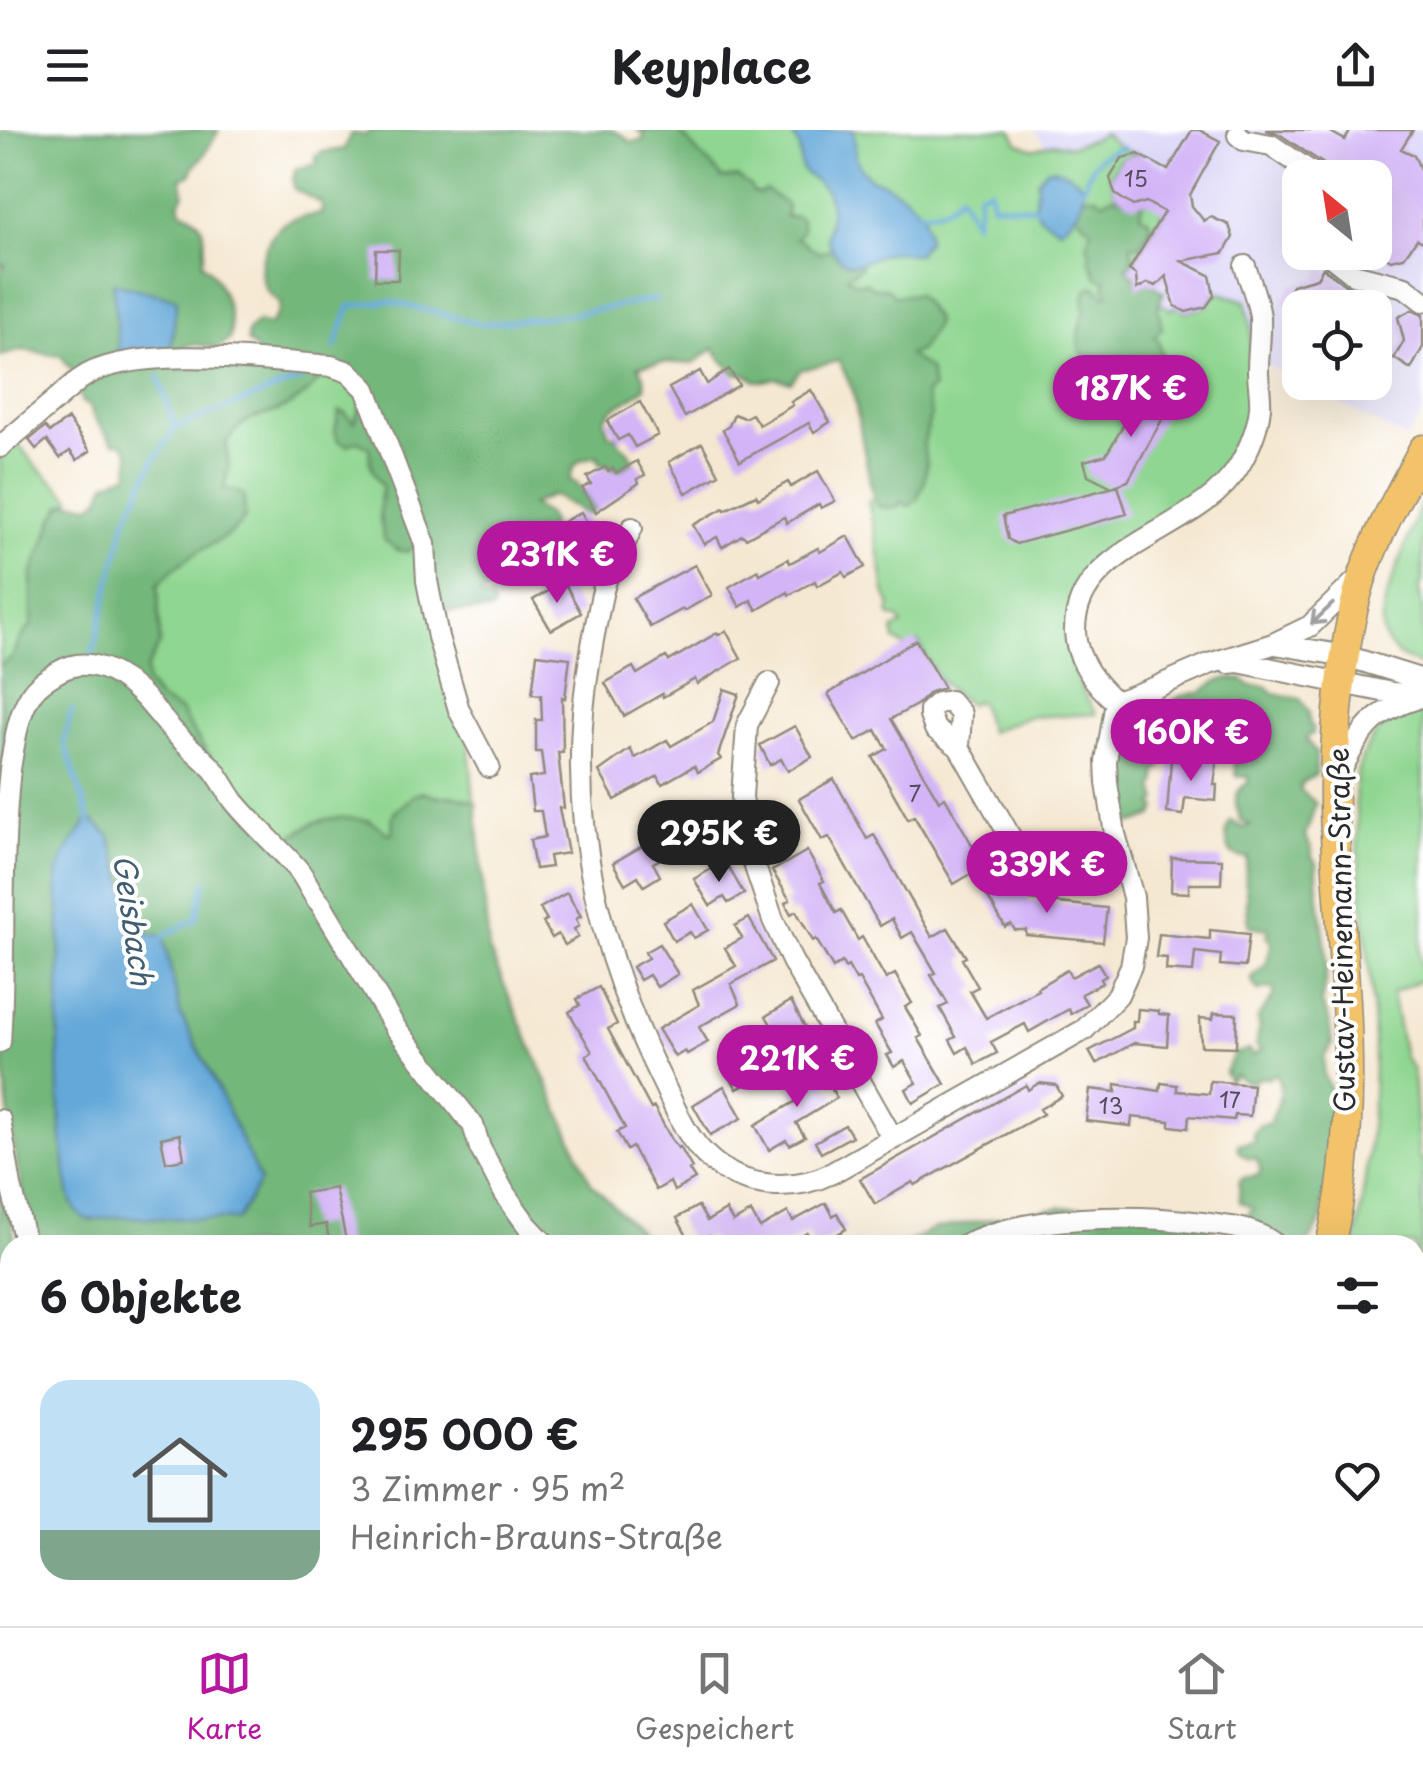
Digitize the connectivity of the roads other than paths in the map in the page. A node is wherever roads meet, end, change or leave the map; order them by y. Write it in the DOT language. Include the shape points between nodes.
graph roads {
  1 [pos="1238,135"];
  2 [pos="1294,160"];
  3 [pos="1245,266"];
  4 [pos="1349,270"];
  5 [pos="1423,300"];
  6 [pos="0,447"];
  7 [pos="1423,449"];
  8 [pos="632,528"];
  9 [pos="1364,573"];
  10 [pos="1273,644"];
  11 [pos="1209,664"];
  12 [pos="1344,669"];
  13 [pos="1423,680"];
  14 [pos="769,683"];
  15 [pos="1423,696"];
  16 [pos="1116,702"];
  17 [pos="958,748"];
  18 [pos="489,767"];
  19 [pos="1334,784"];
  20 [pos="1123,861"];
  21 [pos="0,1042"];
  22 [pos="0,1120"];
  23 [pos="893,1140"];
  24 [pos="23,1235"];
  25 [pos="537,1235"];
  26 [pos="992,1235"];
  27 [pos="1261,1235"];
  28 [pos="1332,1235"];
  1 -- 2 [label="street"];
  3 -- 16 [label="street" via="1260,314 1260,409 1247,451 1208,502 1100,570 1076,615 1076,646 1101,690"];
  4 -- 5 [label="street" via="1406,287"];
  6 -- 18 [label="street" via="103,367 212,358 348,372 366,389 425,544 444,662 459,710"];
  7 -- 9 [label="main road, Gustav-Heinemann-Straße"];
  8 -- 23 [label="street" via="608,573 594,636 581,771 597,908 638,1030 690,1135 714,1163 736,1175 795,1185"];
  9 -- 10 [label="street, one-way" via="1310,626"];
  9 -- 12 [label="main road, Gustav-Heinemann-Straße"];
  10 -- 11 [label="street"];
  10 -- 12 [label="street"];
  11 -- 12 [label="street"];
  11 -- 16 [label="street"];
  12 -- 13 [label="street"];
  12 -- 15 [label="street" via="1392,693"];
  12 -- 19 [label="main road, Gustav-Heinemann-Straße"];
  14 -- 23 [label="street" via="747,725 742,796 751,855 792,961"];
  15 -- 19 [label="street" via="1379,714"];
  16 -- 20 [label="street" via="1106,782"];
  17 -- 20 [label="street" via="1030,860 1068,872"];
  19 -- 28 [label="main road, Gustav-Heinemann-Straße" via="1348,1083"];
  20 -- 23 [label="street" via="1136,938 1118,995 1084,1030"];
  21 -- 25 [label="street" via="2,824 12,752 40,684 72,665 96,666 137,690 304,877 395,1028 473,1124 504,1194"];
  22 -- 24 [label="street"];
  26 -- 27 [label="street" via="1116,1218 1186,1221"];
}
